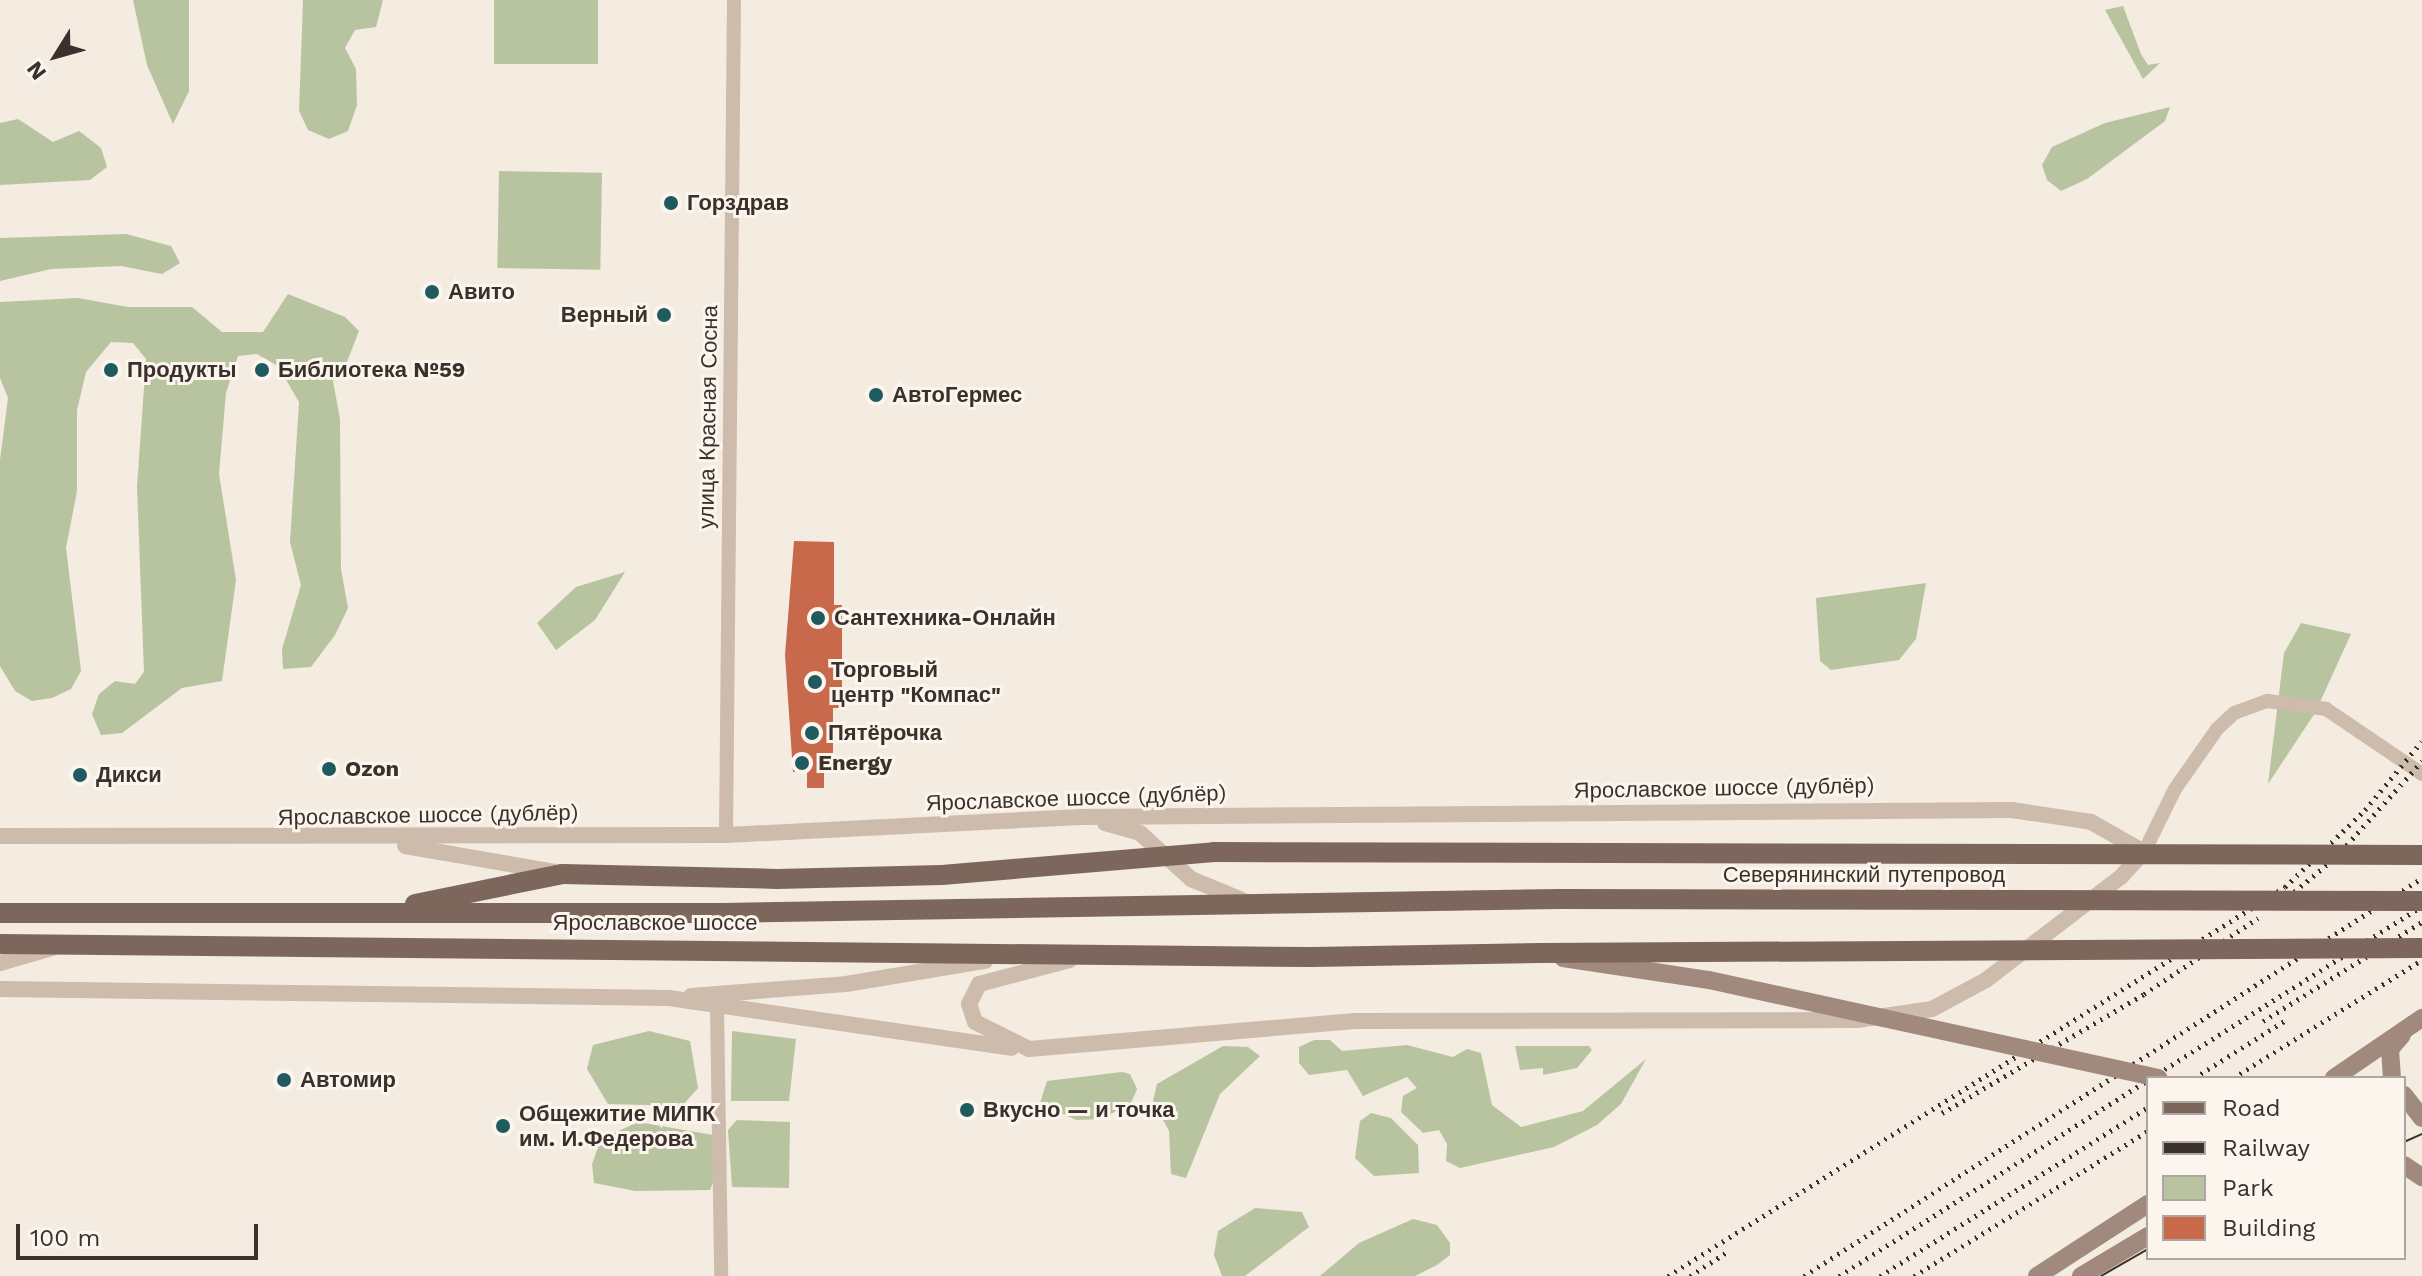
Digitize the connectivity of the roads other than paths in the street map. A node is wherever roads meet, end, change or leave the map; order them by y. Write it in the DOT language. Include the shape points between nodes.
graph roads {
  1 [pos="734,0"];
  2 [pos="2422,774"];
  3 [pos="1082,817"];
  4 [pos="726,835"];
  5 [pos="0,836"];
  6 [pos="368,839"];
  7 [pos="2144,852"];
  8 [pos="2422,855"];
  9 [pos="562,874"];
  10 [pos="2422,901"];
  11 [pos="1255,904"];
  12 [pos="1305,904"];
  13 [pos="0,913"];
  14 [pos="372,913"];
  15 [pos="0,944"];
  16 [pos="67,944"];
  17 [pos="2422,948"];
  18 [pos="1041,951"];
  19 [pos="1541,953"];
  20 [pos="1095,954"];
  21 [pos="0,963"];
  22 [pos="0,989"];
  23 [pos="669,998"];
  24 [pos="717,1007"];
  25 [pos="2417,1021"];
  26 [pos="1029,1049"];
  27 [pos="2149,1076"];
  28 [pos="2337,1076"];
  29 [pos="2392,1076"];
  30 [pos="2146,1205"];
  31 [pos="2146,1237"];
  32 [pos="721,1276"];
  33 [pos="2037,1276"];
  34 [pos="2081,1276"];
  1 -- 4 [label="street, улица Красная Сосна"];
  2 -- 7 [label="street" via="2326,709 2267,701 2234,713 2217,729"];
  3 -- 4 [label="street, Ярославское шоссе (дублёр)"];
  3 -- 7 [label="street, Ярославское шоссе (дублёр)" via="2012,810 2091,822"];
  3 -- 11 [label="street" via="1140,833 1191,879"];
  4 -- 6 [label="street, Ярославское шоссе (дублёр)"];
  5 -- 6 [label="street, Ярославское шоссе (дублёр)"];
  6 -- 9 [label="street"];
  7 -- 26 [label="street" via="2122,876 1986,980 1932,1009 1893,1017 1355,1021"];
  8 -- 9 [label="main road, bridge" via="1214,852 942,875 777,879"];
  9 -- 14 [label="main road"];
  10 -- 12 [label="main road, Северянинский путепровод, bridge"];
  11 -- 12 [label="main road, Ярославское шоссе"];
  11 -- 14 [label="main road, Ярославское шоссе"];
  13 -- 14 [label="main road, Ярославское шоссе"];
  15 -- 16 [label="main road, Ярославское шоссе"];
  16 -- 18 [label="main road, Ярославское шоссе"];
  16 -- 21 [label="street"];
  17 -- 19 [label="main road, bridge"];
  18 -- 20 [label="main road, Ярославское шоссе"];
  18 -- 23 [label="street" via="846,984"];
  19 -- 20 [label="main road, Ярославское шоссе"];
  19 -- 27 [label="main road, bridge" via="1609,968 1709,980"];
  20 -- 26 [label="street" via="979,984 969,1004 975,1022"];
  22 -- 23 [label="street"];
  23 -- 24 [label="street"];
  24 -- 26 [label="street"];
  24 -- 32 [label="street"];
  25 -- 28 [label="main road"];
  25 -- 29 [label="main road" via="2390,1049"];
  30 -- 33 [label="main road"];
  31 -- 34 [label="main road"];
}
